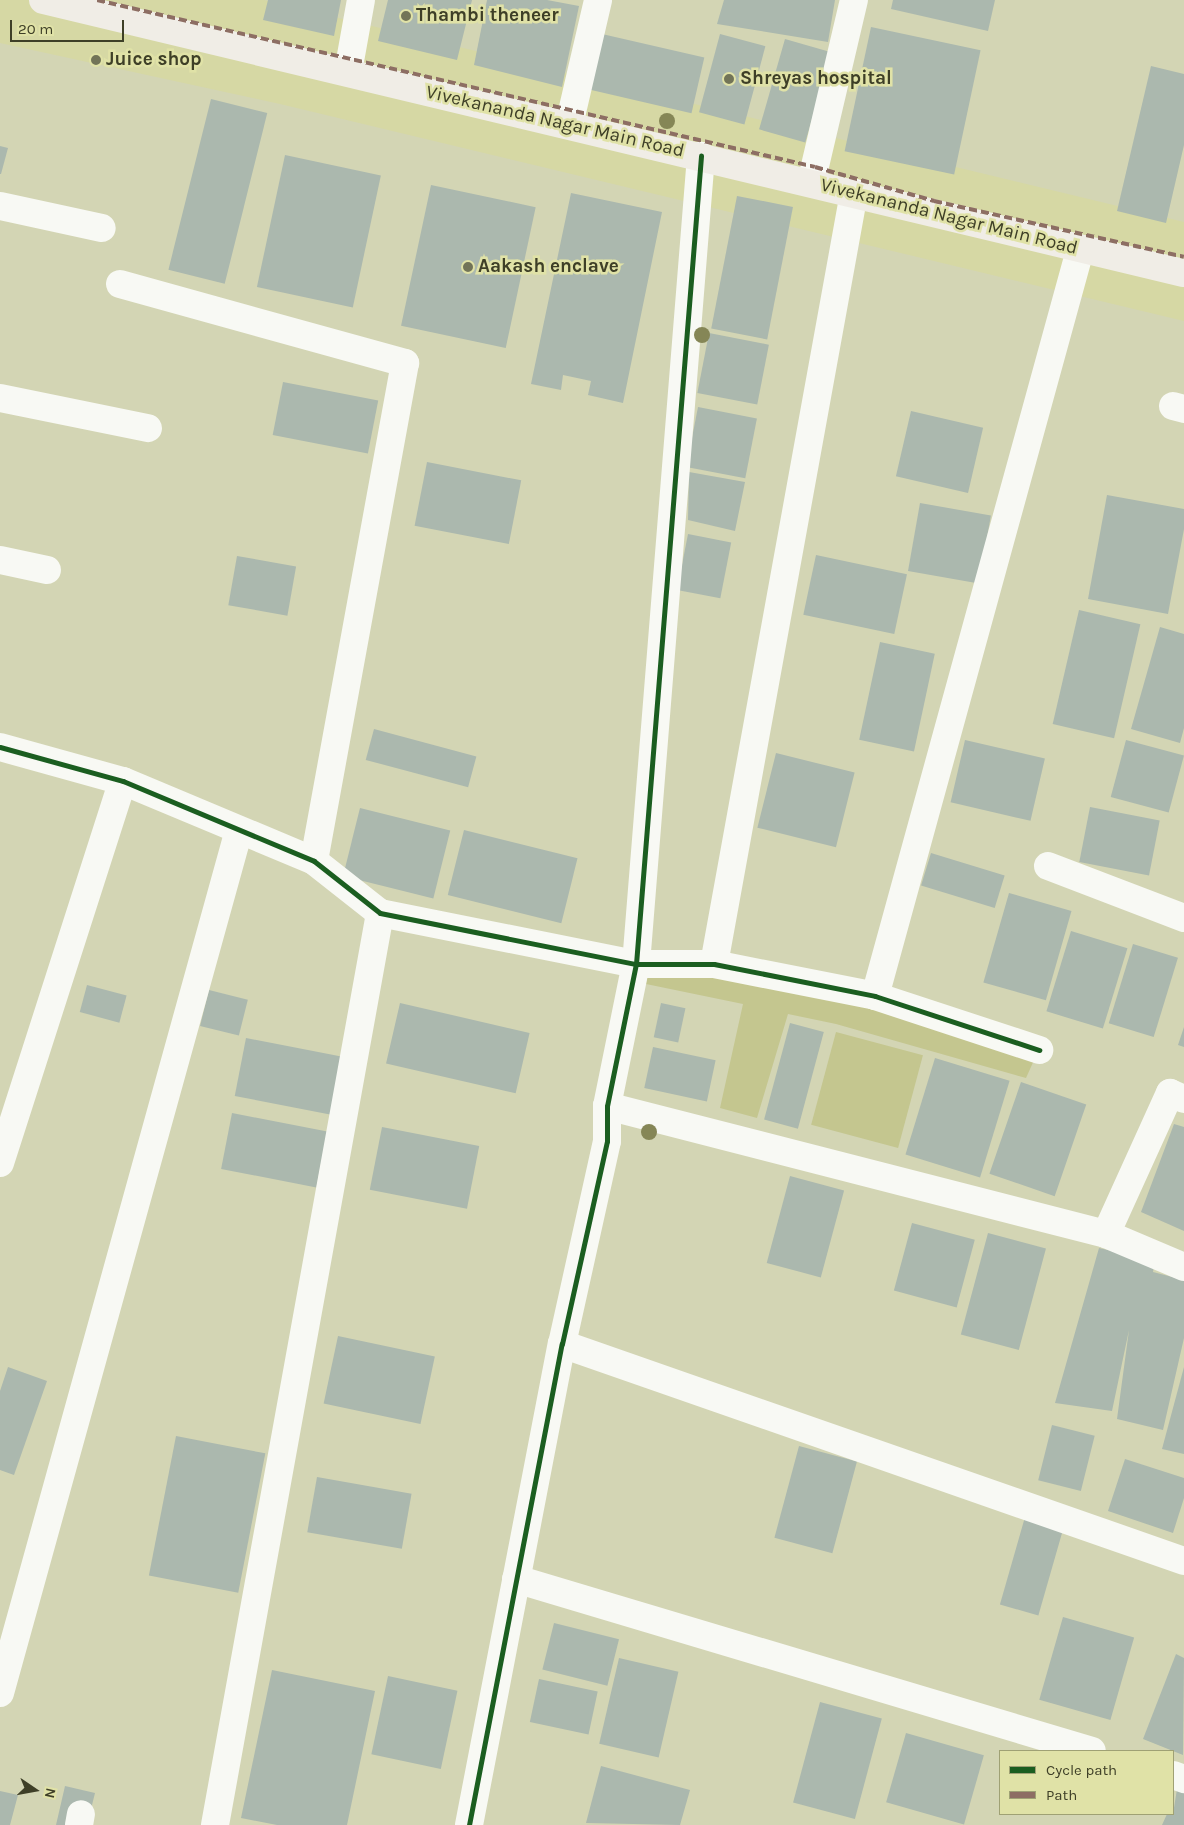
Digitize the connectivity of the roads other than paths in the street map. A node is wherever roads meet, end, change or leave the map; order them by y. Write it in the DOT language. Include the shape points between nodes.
graph roads {
  1 [pos="43,0"];
  2 [pos="361,0"];
  3 [pos="598,0"];
  4 [pos="854,0"];
  5 [pos="348,72"];
  6 [pos="569,125"];
  7 [pos="701,156"];
  8 [pos="811,183"];
  9 [pos="854,193"];
  10 [pos="0,206"];
  11 [pos="102,228"];
  12 [pos="1080,250"];
  13 [pos="1184,273"];
  14 [pos="120,284"];
  15 [pos="0,398"];
  16 [pos="148,428"];
  17 [pos="0,560"];
  18 [pos="47,570"];
  19 [pos="0,747"];
  20 [pos="123,781"];
  21 [pos="239,830"];
  22 [pos="314,861"];
  23 [pos="1048,866"];
  24 [pos="380,913"];
  25 [pos="1184,918"];
  26 [pos="636,964"];
  27 [pos="714,964"];
  28 [pos="875,996"];
  29 [pos="1039,1050"];
  30 [pos="1184,1099"];
  31 [pos="607,1106"];
  32 [pos="0,1163"];
  33 [pos="1106,1234"];
  34 [pos="1184,1267"];
  35 [pos="562,1344"];
  36 [pos="1184,1561"];
  37 [pos="516,1579"];
  38 [pos="0,1693"];
  39 [pos="1089,1750"];
  40 [pos="215,1825"];
  41 [pos="471,1825"];
  1 -- 5 [label="main road, Vivekananda Nagar Main Road"];
  2 -- 5 [label="street"];
  3 -- 6 [label="street"];
  4 -- 8 [label="street"];
  5 -- 6 [label="main road, Vivekananda Nagar Main Road"];
  6 -- 7 [label="main road, Vivekananda Nagar Main Road"];
  7 -- 8 [label="main road, Vivekananda Nagar Main Road"];
  7 -- 26 [label="street"];
  8 -- 9 [label="main road, Vivekananda Nagar Main Road"];
  9 -- 12 [label="main road, Vivekananda Nagar Main Road"];
  9 -- 27 [label="street"];
  10 -- 11 [label="street"];
  12 -- 13 [label="main road, Vivekananda Nagar Main Road"];
  12 -- 28 [label="street"];
  14 -- 22 [label="street" via="405,363"];
  15 -- 16 [label="street"];
  17 -- 18 [label="street"];
  19 -- 20 [label="street"];
  20 -- 21 [label="street"];
  20 -- 32 [label="street"];
  21 -- 22 [label="street"];
  21 -- 38 [label="street"];
  22 -- 24 [label="street"];
  23 -- 25 [label="street"];
  24 -- 26 [label="street"];
  24 -- 40 [label="street"];
  26 -- 27 [label="street"];
  26 -- 31 [label="street"];
  27 -- 28 [label="street"];
  28 -- 29 [label="street"];
  30 -- 33 [label="street" via="1170,1093"];
  31 -- 33 [label="street"];
  31 -- 35 [label="street" via="607,1141"];
  33 -- 34 [label="street"];
  35 -- 36 [label="street"];
  35 -- 37 [label="street"];
  37 -- 39 [label="street"];
  37 -- 41 [label="street"];
}
